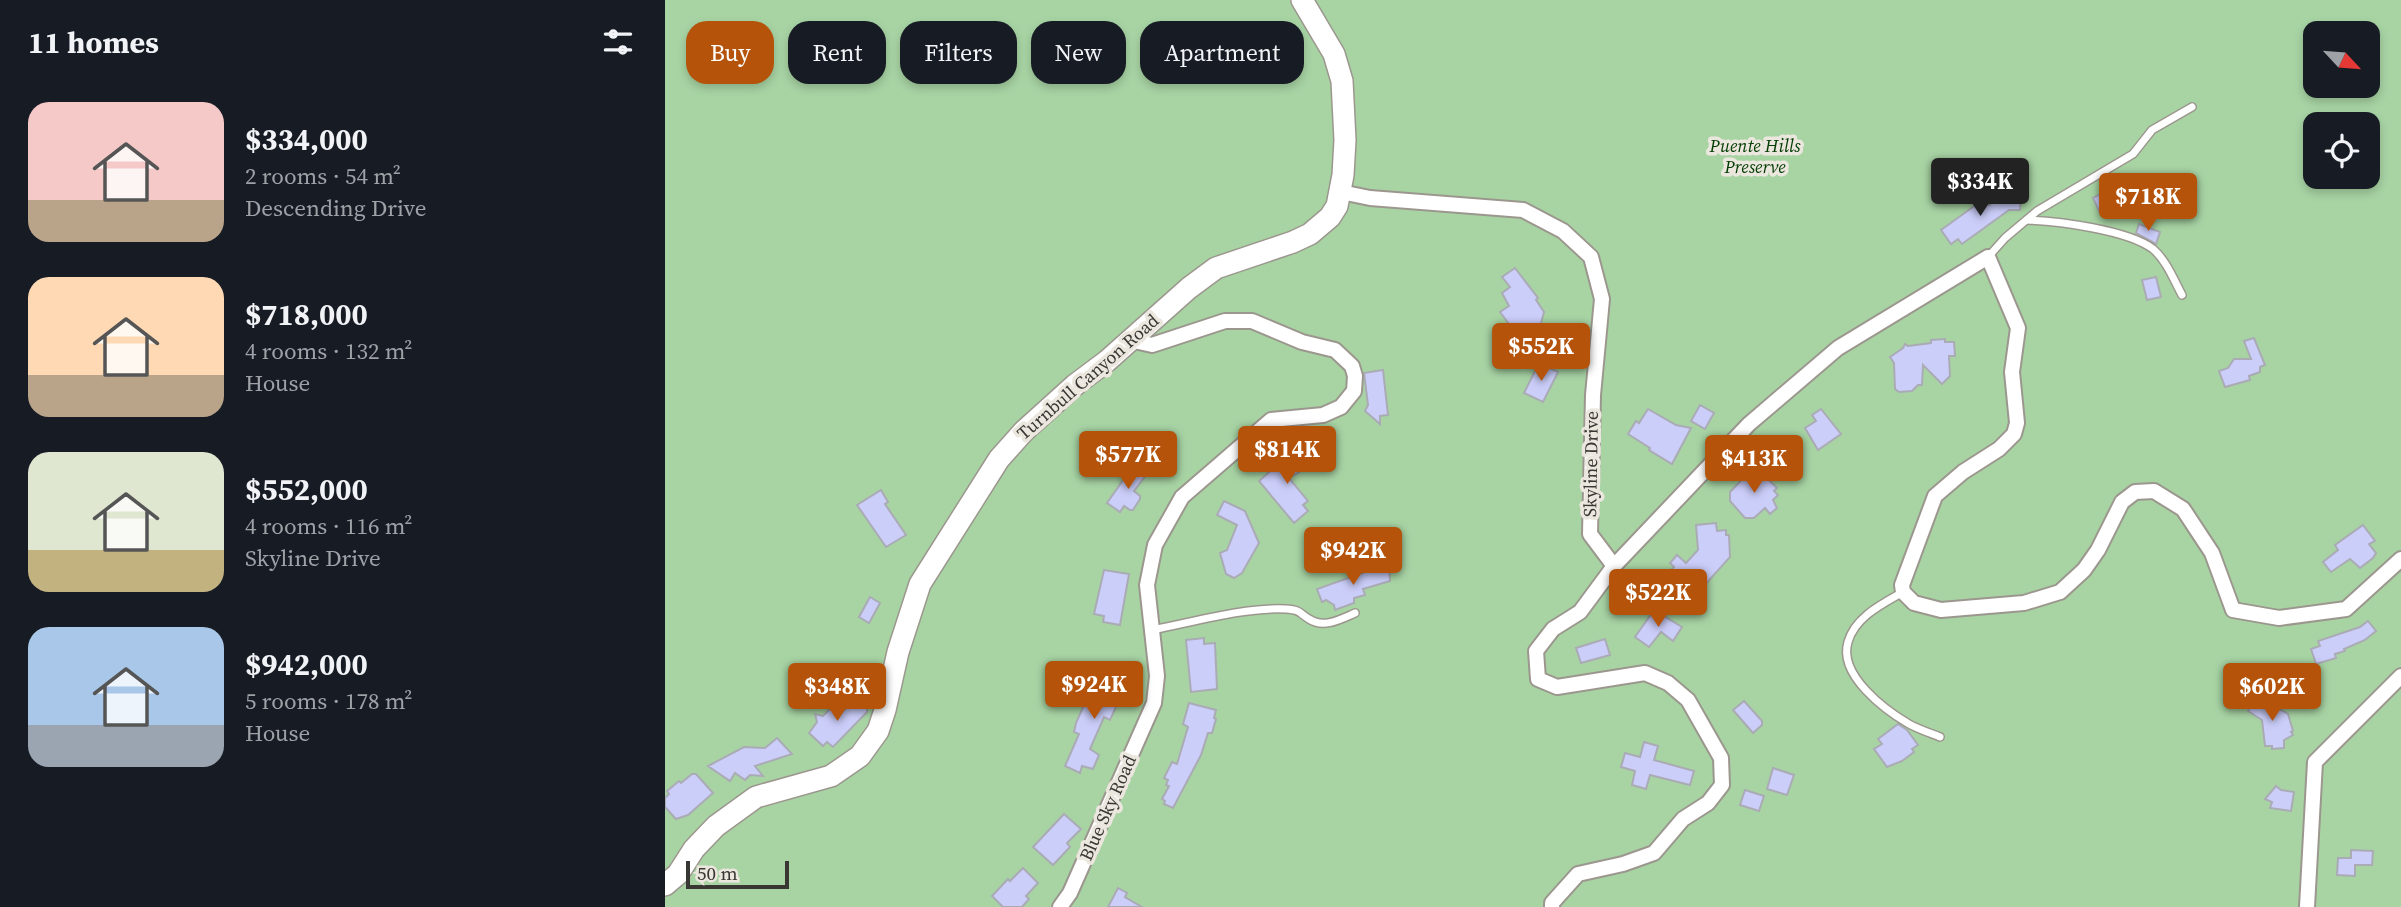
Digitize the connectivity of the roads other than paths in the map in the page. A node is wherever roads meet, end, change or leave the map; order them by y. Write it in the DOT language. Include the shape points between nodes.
graph roads {
  1 [pos="1301,0"];
  2 [pos="2192,107"];
  3 [pos="1341,192"];
  4 [pos="2026,220"];
  5 [pos="1988,257"];
  6 [pos="2182,295"];
  7 [pos="1130,340"];
  8 [pos="2401,559"];
  9 [pos="1614,566"];
  10 [pos="1903,593"];
  11 [pos="1355,613"];
  12 [pos="1152,631"];
  13 [pos="2401,676"];
  14 [pos="1940,737"];
  15 [pos="665,885"];
  16 [pos="1550,906"];
  17 [pos="1060,907"];
  18 [pos="2307,907"];
  1 -- 3 [label="street, Turnbull Canyon Road" via="1334,54 1342,81 1345,139"];
  2 -- 4 [label="lane" via="2152,130 2133,154"];
  3 -- 7 [label="street, Turnbull Canyon Road" via="1337,206 1322,225 1293,242 1216,268"];
  3 -- 9 [label="street, Skyline Drive" via="1523,210 1563,231 1591,257 1602,299 1593,395 1590,534"];
  4 -- 5 [label="lane"];
  4 -- 6 [label="lane" via="2079,225 2146,245 2162,260"];
  5 -- 9 [label="street" via="1838,348 1749,424"];
  5 -- 10 [label="street" via="2018,328 2012,372 2017,423 2014,434 1999,449 1935,496"];
  7 -- 12 [label="street, Blue Sky Road" via="1152,345 1225,321 1252,321 1335,350 1352,366 1355,376 1355,391 1341,407 1323,415 1271,420 1182,497 1155,545 1147,585"];
  7 -- 15 [label="street, Turnbull Canyon Road" via="1024,431 999,459 920,584 878,732 860,756 831,776 756,797 716,826"];
  8 -- 10 [label="street" via="2346,609 2279,618 2233,610 2211,553 2183,509 2154,491 2135,492 2122,502 2084,570 2060,592 2024,603 1941,610 1914,603"];
  9 -- 16 [label="street" via="1580,612 1553,629 1536,651 1538,679 1557,687 1645,673 1668,684 1688,700 1721,758 1722,785 1708,803 1683,819 1654,853 1578,874"];
  10 -- 14 [label="lane" via="1878,606 1855,627 1847,643 1847,659 1852,674 1875,699 1909,724"];
  11 -- 12 [label="lane" via="1328,624 1286,609 1248,611"];
  12 -- 17 [label="street, Blue Sky Road" via="1157,676 1154,703"];
  13 -- 18 [label="street" via="2315,762"];
}
